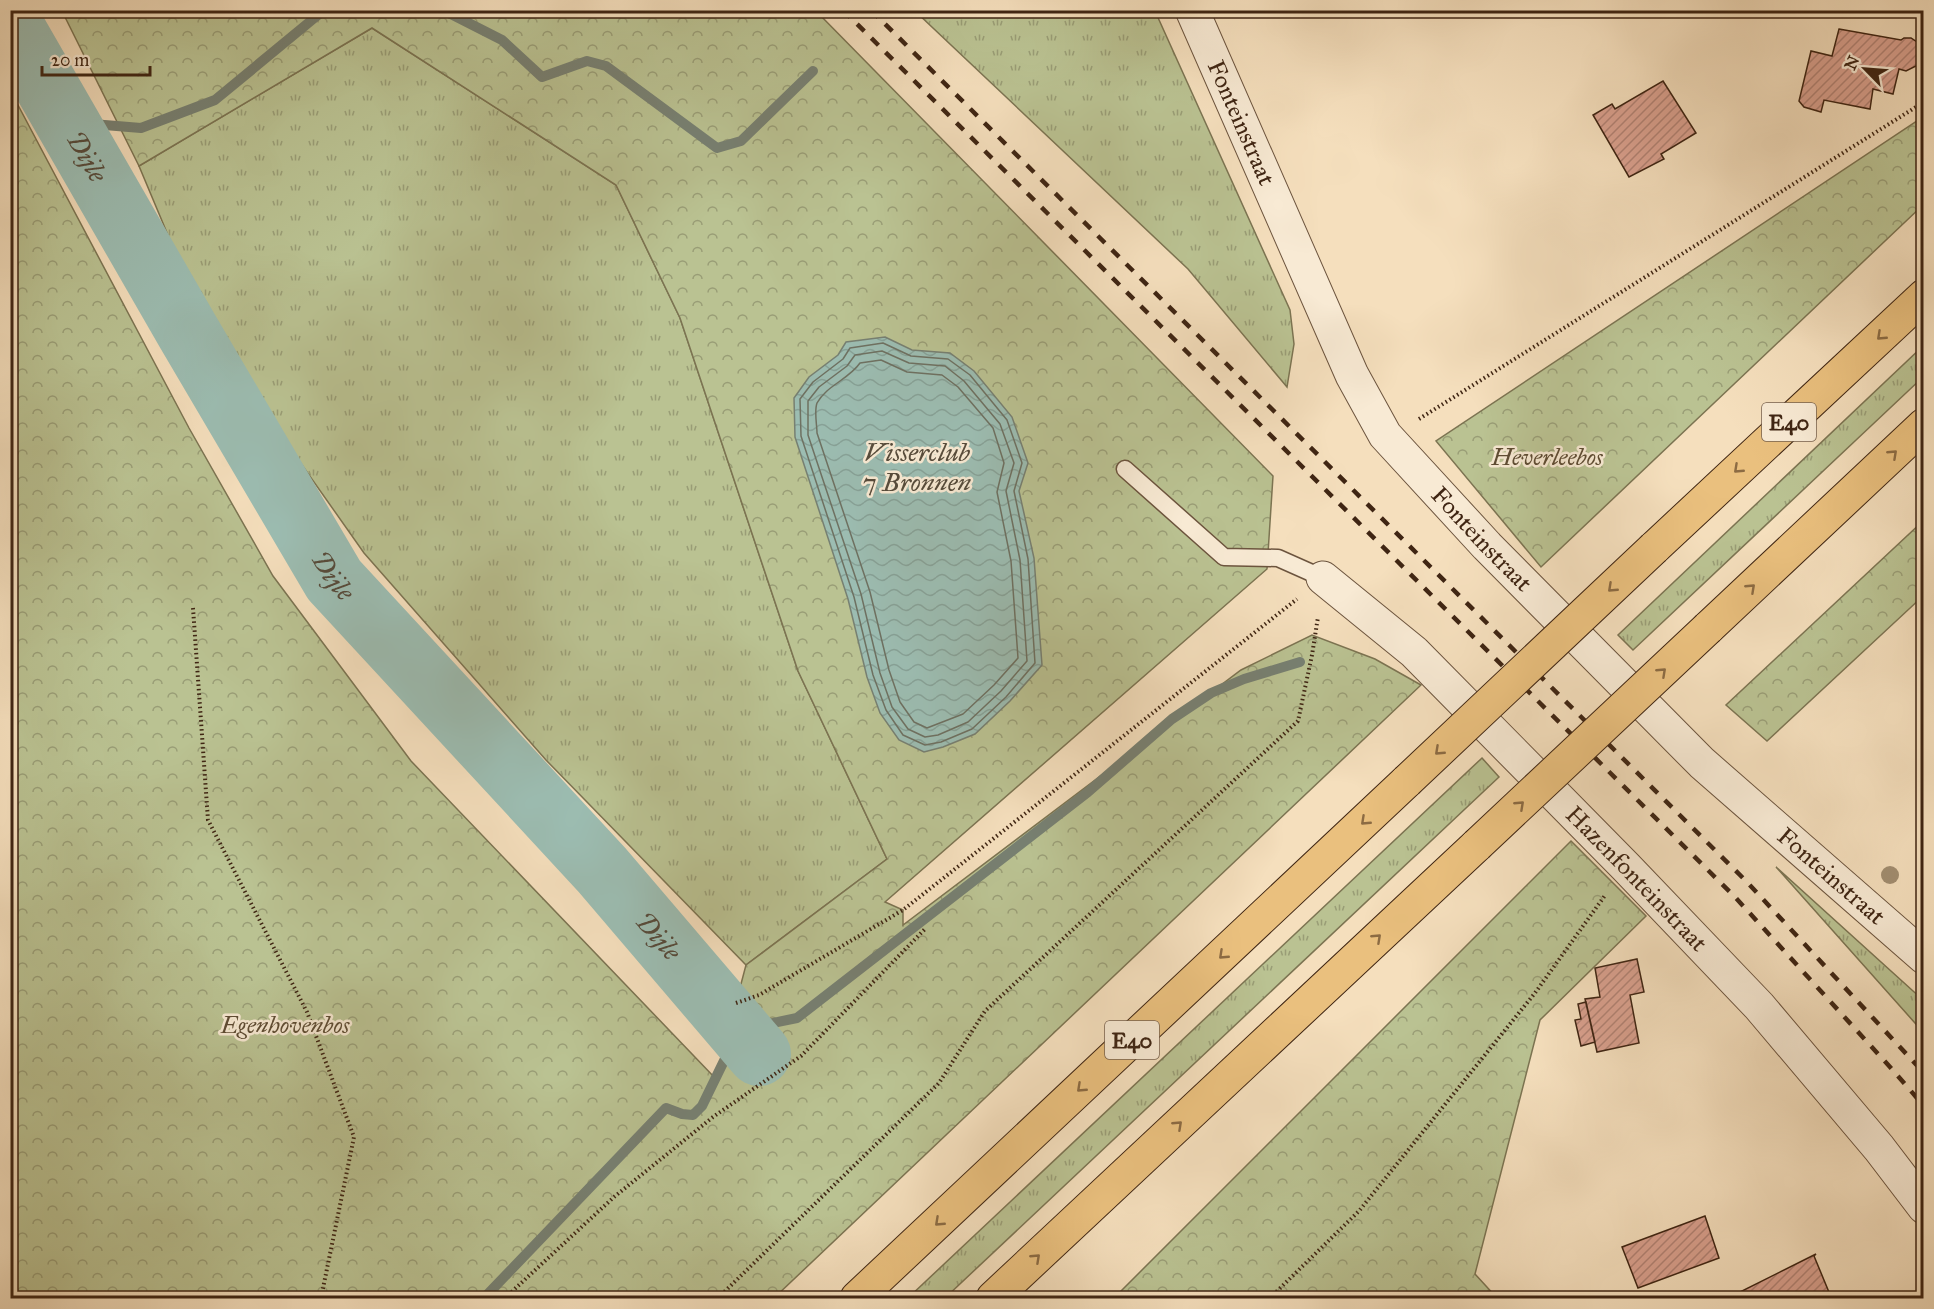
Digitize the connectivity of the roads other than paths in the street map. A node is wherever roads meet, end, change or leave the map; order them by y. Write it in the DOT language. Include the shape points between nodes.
graph roads {
  1 [pos="1192,10"];
  2 [pos="1923,296"];
  3 [pos="1923,425"];
  4 [pos="1125,469"];
  5 [pos="1323,578"];
  6 [pos="1923,957"];
  7 [pos="1923,1207"];
  8 [pos="858,1299"];
  9 [pos="993,1299"];
  1 -- 6 [label="street, Fonteinstraat" via="1352,375 1385,435 1487,546 1702,764"];
  2 -- 8 [label="highway, E40, one-way, bridge"];
  9 -- 3 [label="highway, one-way, bridge"];
  4 -- 5 [label="lane" via="1224,557 1278,558"];
  5 -- 7 [label="street, Hazenfonteinstraat" via="1414,652 1759,1006 1879,1148"];
}
